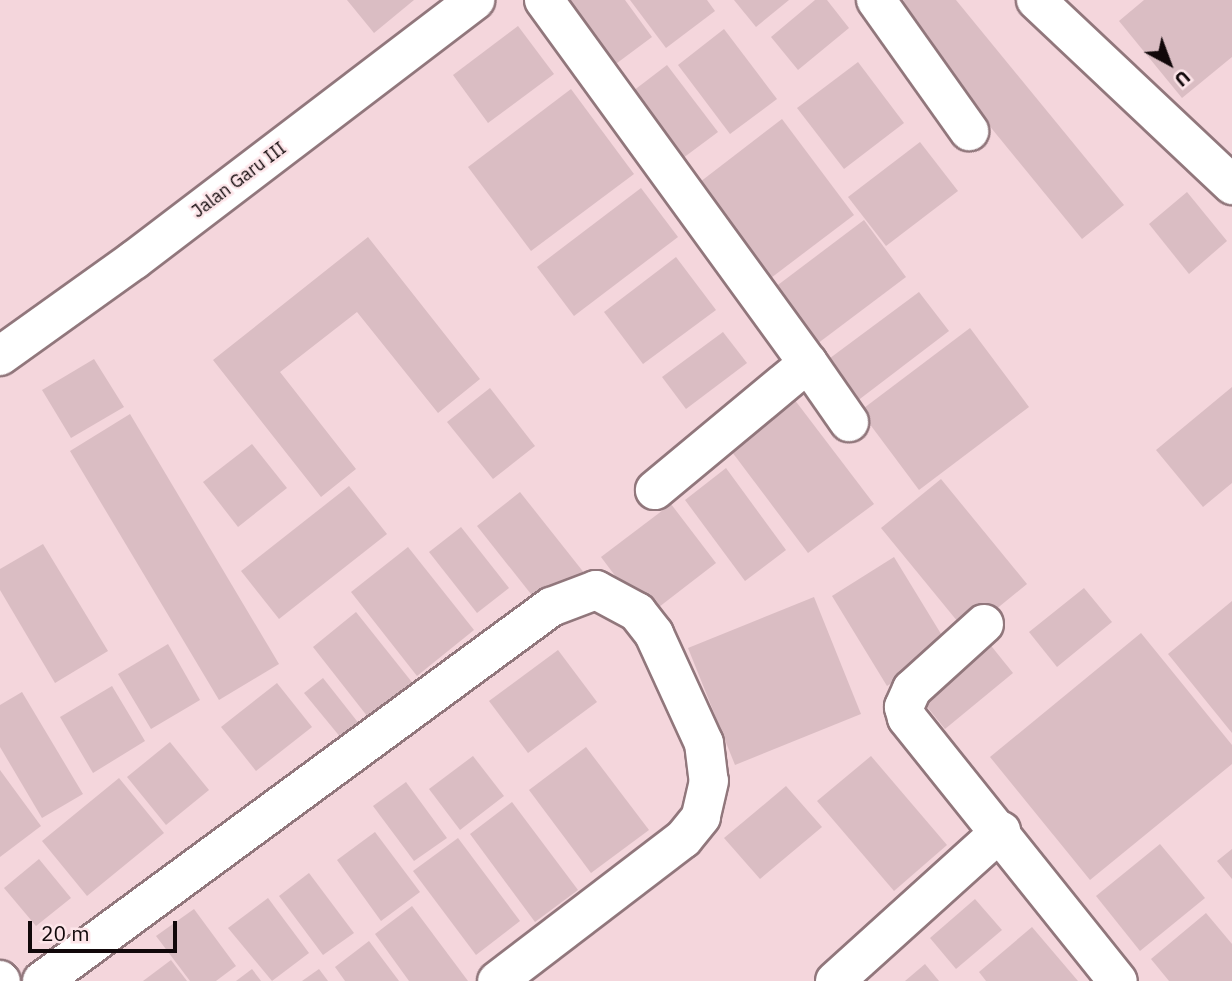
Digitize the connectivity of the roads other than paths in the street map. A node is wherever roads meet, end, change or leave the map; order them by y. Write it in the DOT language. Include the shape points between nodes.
graph roads {
  1 [pos="474,0"];
  2 [pos="544,0"];
  3 [pos="876,0"];
  4 [pos="1036,0"];
  5 [pos="969,131"];
  6 [pos="1232,185"];
  7 [pos="0,356"];
  8 [pos="808,363"];
  9 [pos="849,422"];
  10 [pos="655,490"];
  11 [pos="984,624"];
  12 [pos="1001,831"];
  13 [pos="518,975"];
  14 [pos="42,981"];
  15 [pos="835,981"];
  16 [pos="1118,981"];
  1 -- 7 [label="street, Jalan Garu III" via="134,260"];
  2 -- 8 [label="street"];
  3 -- 5 [label="street"];
  4 -- 6 [label="street"];
  8 -- 9 [label="street"];
  8 -- 10 [label="street"];
  11 -- 12 [label="street" via="912,689 904,707 913,727"];
  12 -- 15 [label="street"];
  12 -- 16 [label="street"];
  13 -- 14 [label="street" via="683,839 701,817 709,781 704,743 654,634 637,612 597,590 551,607"];
}
